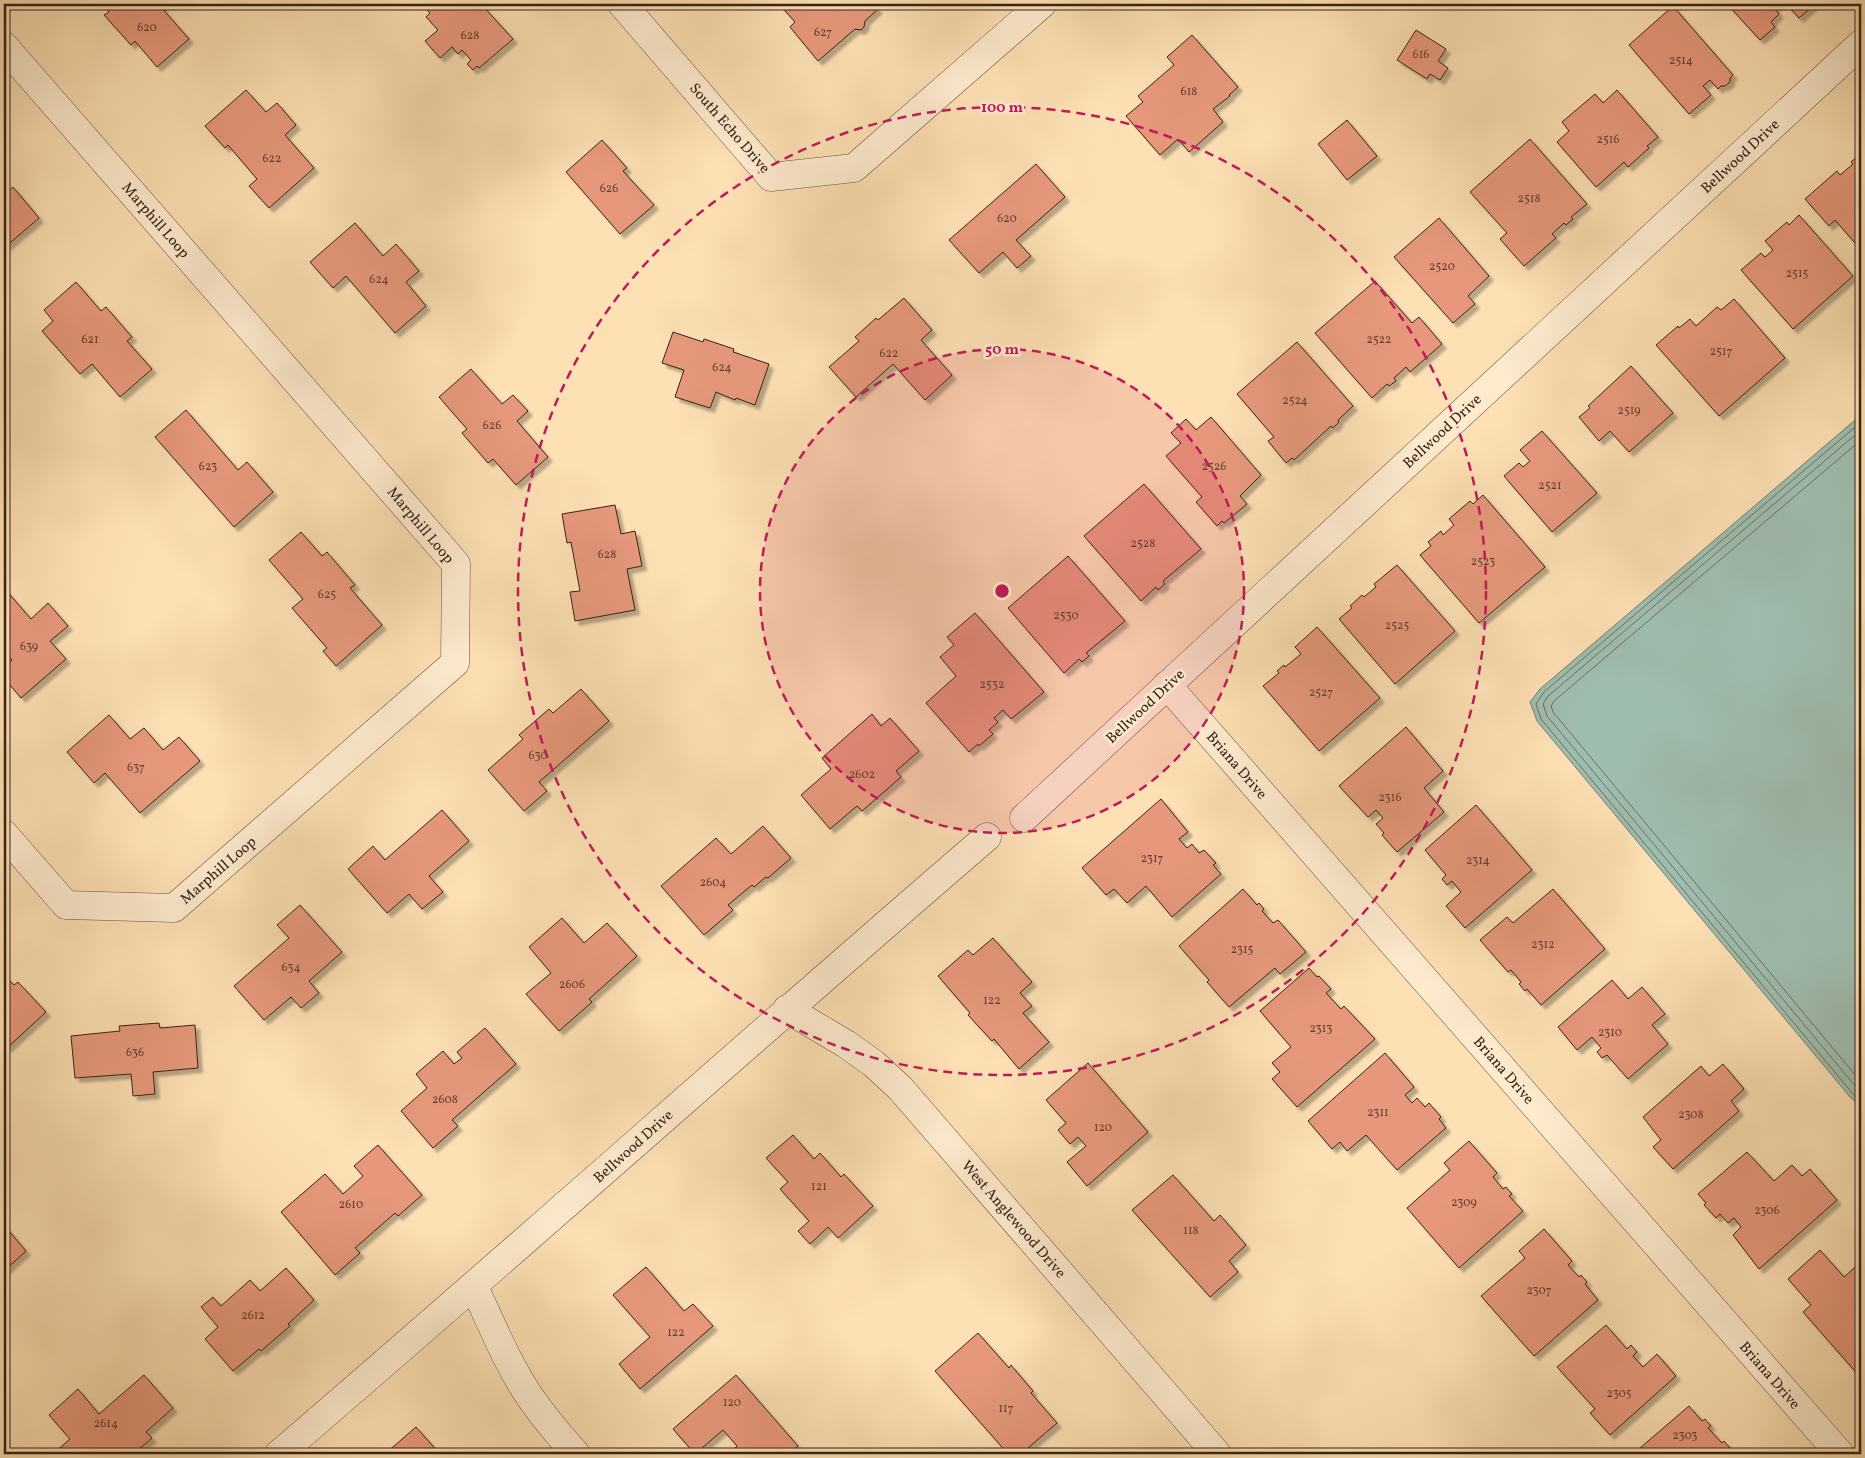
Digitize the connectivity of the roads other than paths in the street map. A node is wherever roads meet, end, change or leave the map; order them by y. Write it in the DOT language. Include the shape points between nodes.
graph roads {
  1 [pos="622,4"];
  2 [pos="1042,4"];
  3 [pos="1861,44"];
  4 [pos="4,46"];
  5 [pos="1167,685"];
  6 [pos="1024,818"];
  7 [pos="4,834"];
  8 [pos="987,837"];
  9 [pos="787,1009"];
  10 [pos="474,1287"];
  11 [pos="279,1454"];
  12 [pos="576,1454"];
  13 [pos="1217,1454"];
  14 [pos="1840,1454"];
  1 -- 2 [label="street, South Echo Drive" via="771,177 854,168"];
  3 -- 5 [label="street, Bellwood Drive"];
  4 -- 7 [label="street, Marphill Loop" via="456,564 455,663 174,908 66,905"];
  5 -- 6 [label="street, Bellwood Drive"];
  5 -- 14 [label="street, Briana Drive"];
  8 -- 9 [label="street, Bellwood Drive"];
  9 -- 10 [label="street, Bellwood Drive"];
  9 -- 13 [label="street, West Anglewood Drive" via="846,1044 900,1088"];
  10 -- 11 [label="street, Bellwood Drive"];
  10 -- 12 [label="street" via="527,1393"];
}
